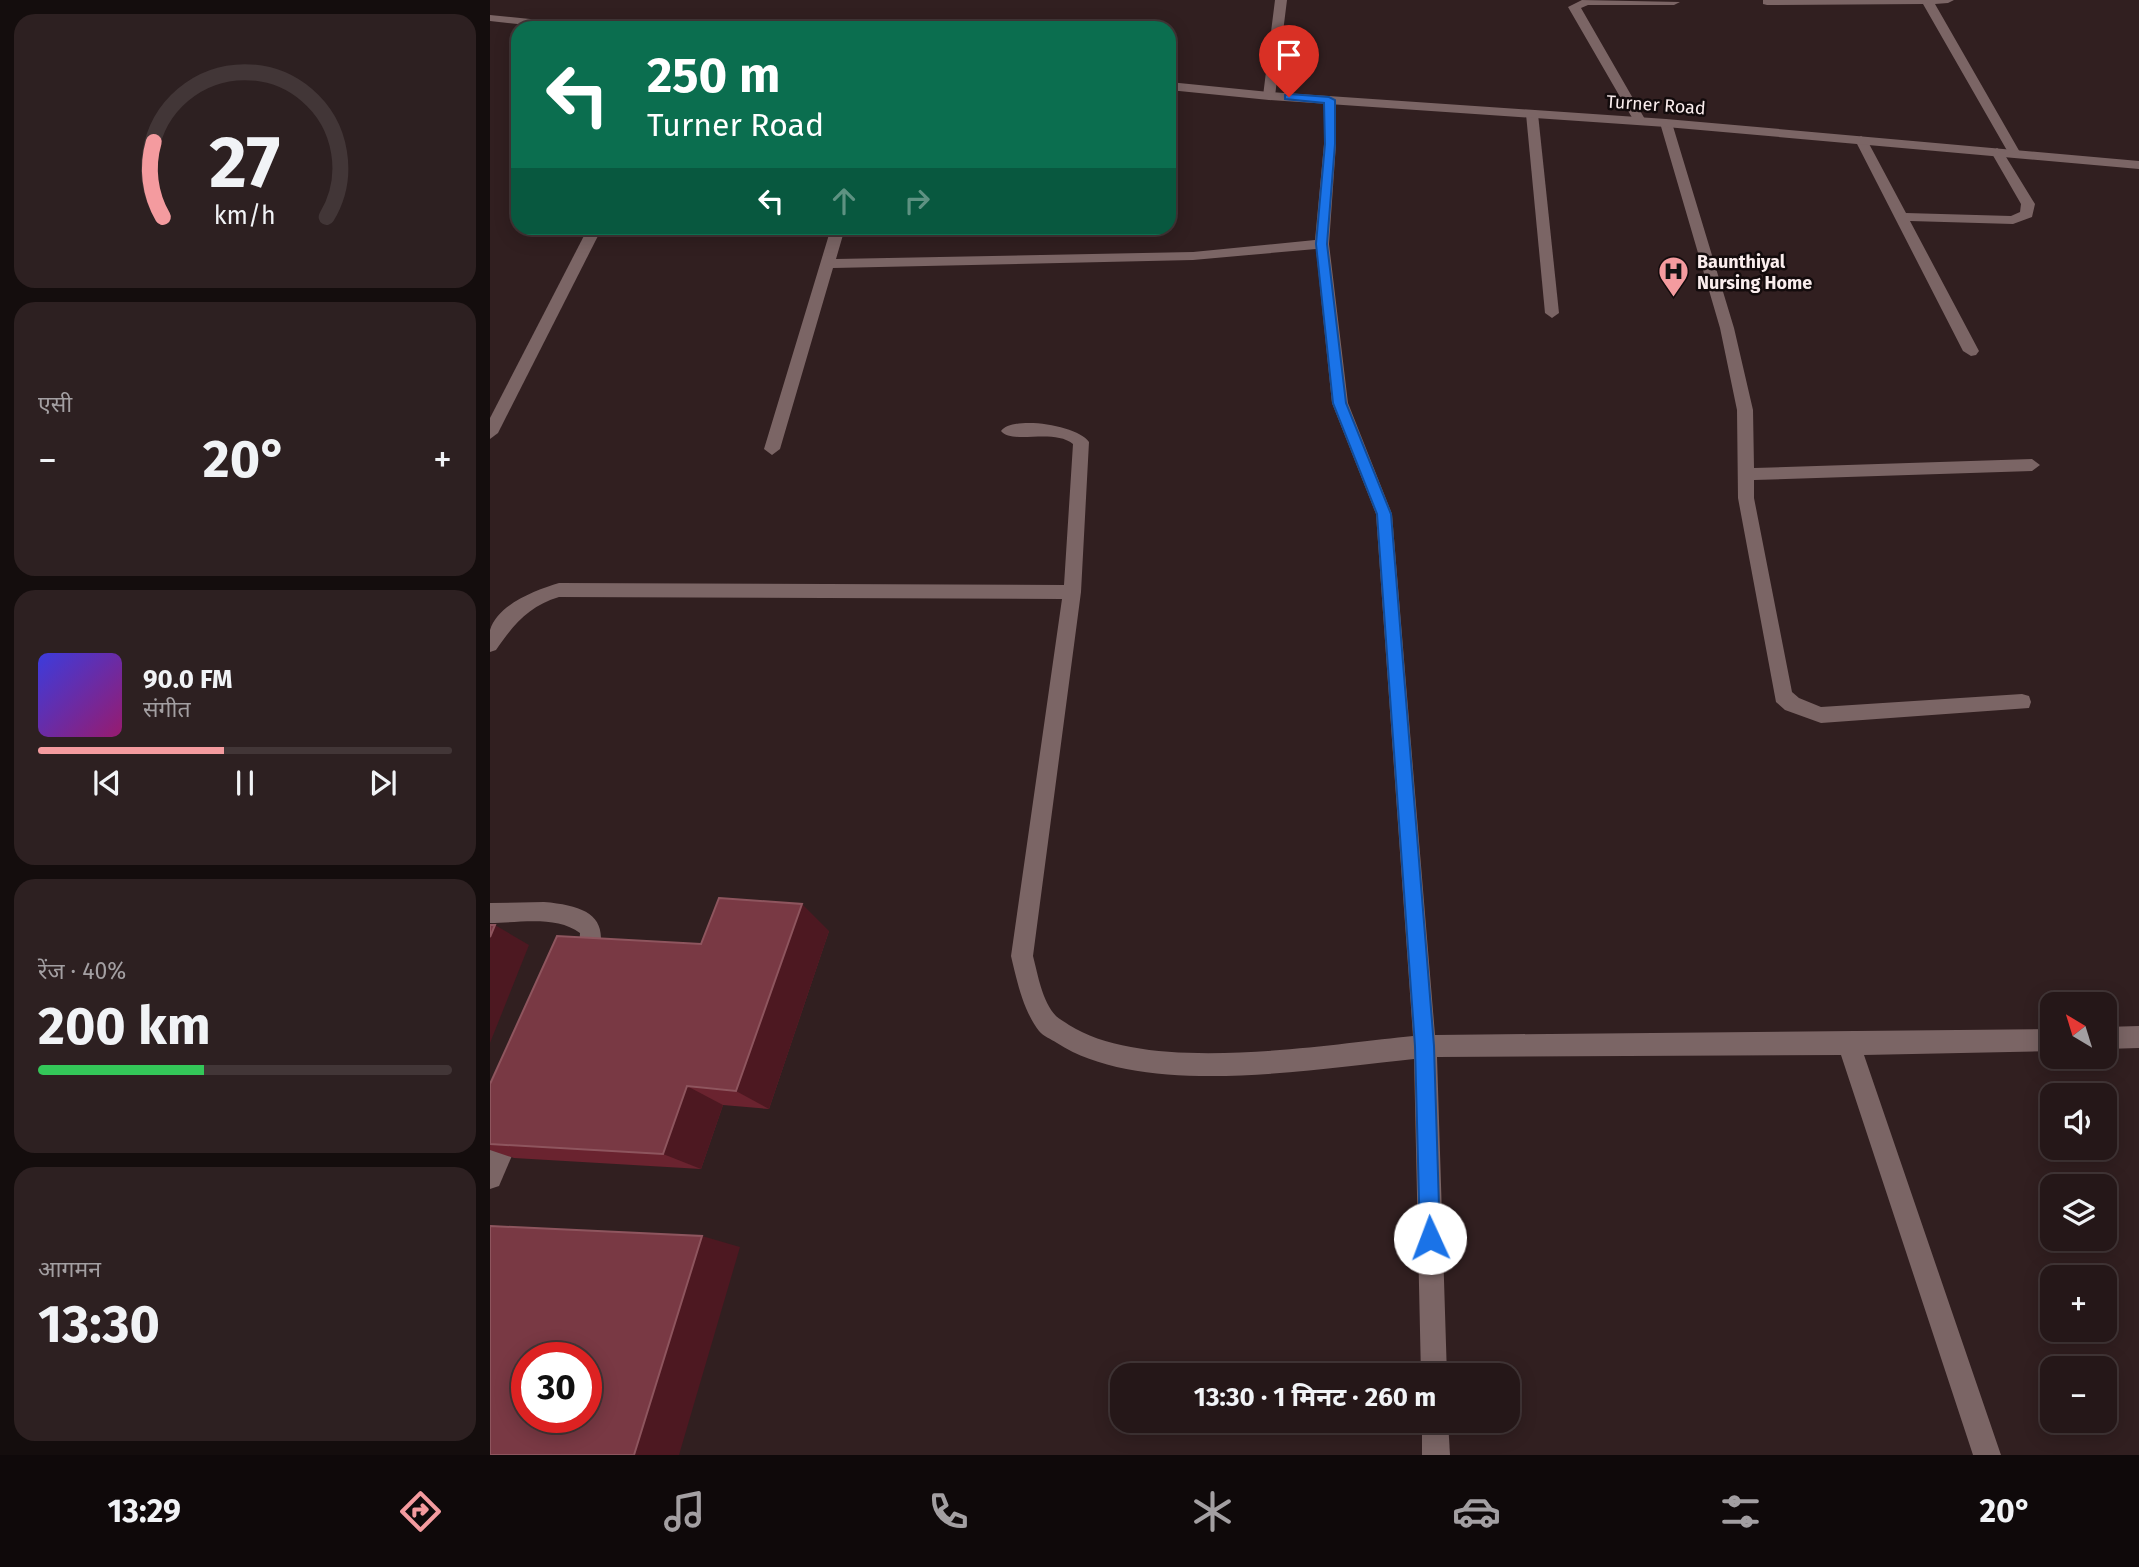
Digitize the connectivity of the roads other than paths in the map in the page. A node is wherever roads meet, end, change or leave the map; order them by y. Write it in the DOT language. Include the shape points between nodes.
graph roads {
  1 [pos="1281,0"];
  2 [pos="1948,0"];
  3 [pos="1927,1"];
  4 [pos="1674,2"];
  5 [pos="1767,2"];
  6 [pos="490,18"];
  7 [pos="520,21"];
  8 [pos="1176,87"];
  9 [pos="1269,96"];
  10 [pos="1329,100"];
  11 [pos="1532,114"];
  12 [pos="1640,121"];
  13 [pos="1666,122"];
  14 [pos="1861,140"];
  15 [pos="1997,152"];
  16 [pos="2015,154"];
  17 [pos="2139,165"];
  18 [pos="1902,217"];
  19 [pos="591,235"];
  20 [pos="836,235"];
  21 [pos="1322,244"];
  22 [pos="829,264"];
  23 [pos="1552,313"];
  24 [pos="1971,351"];
  25 [pos="1009,431"];
  26 [pos="490,433"];
  27 [pos="772,449"];
  28 [pos="2032,465"];
  29 [pos="1747,474"];
  30 [pos="1072,592"];
  31 [pos="490,645"];
  32 [pos="2022,702"];
  33 [pos="490,913"];
  34 [pos="574,987"];
  35 [pos="2139,1037"];
  36 [pos="2118,1038"];
  37 [pos="2040,1040"];
  38 [pos="1849,1044"];
  39 [pos="1425,1046"];
  40 [pos="518,1114"];
  41 [pos="490,1177"];
  42 [pos="1434,1363"];
  43 [pos="1435,1433"];
  44 [pos="1436,1455"];
  45 [pos="1990,1455"];
  1 -- 9 [label="street"];
  2 -- 3 [label="street"];
  3 -- 5 [label="street"];
  3 -- 16 [label="street"];
  4 -- 12 [label="street" via="1587,2 1574,7"];
  6 -- 7 [label="street"];
  8 -- 9 [label="street, Turner Road"];
  9 -- 10 [label="street, Turner Road"];
  10 -- 11 [label="street, Turner Road"];
  10 -- 21 [label="street"];
  11 -- 12 [label="street, Turner Road"];
  11 -- 23 [label="street"];
  12 -- 13 [label="street, Turner Road"];
  13 -- 14 [label="street, Turner Road"];
  13 -- 29 [label="street" via="1727,328 1745,411"];
  14 -- 15 [label="street, Turner Road"];
  14 -- 18 [label="street"];
  15 -- 16 [label="street, Turner Road"];
  15 -- 18 [label="street" via="2028,204 2027,214 2013,220"];
  16 -- 17 [label="street, Turner Road"];
  18 -- 24 [label="street"];
  19 -- 26 [label="street"];
  20 -- 22 [label="street"];
  21 -- 22 [label="street" via="1194,256"];
  21 -- 39 [label="street" via="1340,403 1384,514"];
  22 -- 27 [label="street"];
  25 -- 30 [label="street" via="1066,432 1081,442"];
  28 -- 29 [label="street"];
  29 -- 32 [label="street" via="1746,498 1783,696 1792,705 1821,715"];
  30 -- 31 [label="street" via="559,590 520,606"];
  30 -- 39 [label="street" via="1022,956 1031,991 1048,1024 1082,1046 1135,1059 1183,1063 1241,1065"];
  33 -- 34 [label="street" via="568,914 581,919 591,929 590,949"];
  35 -- 36 [label="street"];
  37 -- 38 [label="street"];
  38 -- 39 [label="street"];
  38 -- 45 [label="street"];
  39 -- 42 [label="street"];
  40 -- 41 [label="street"];
  43 -- 44 [label="street"];
}
